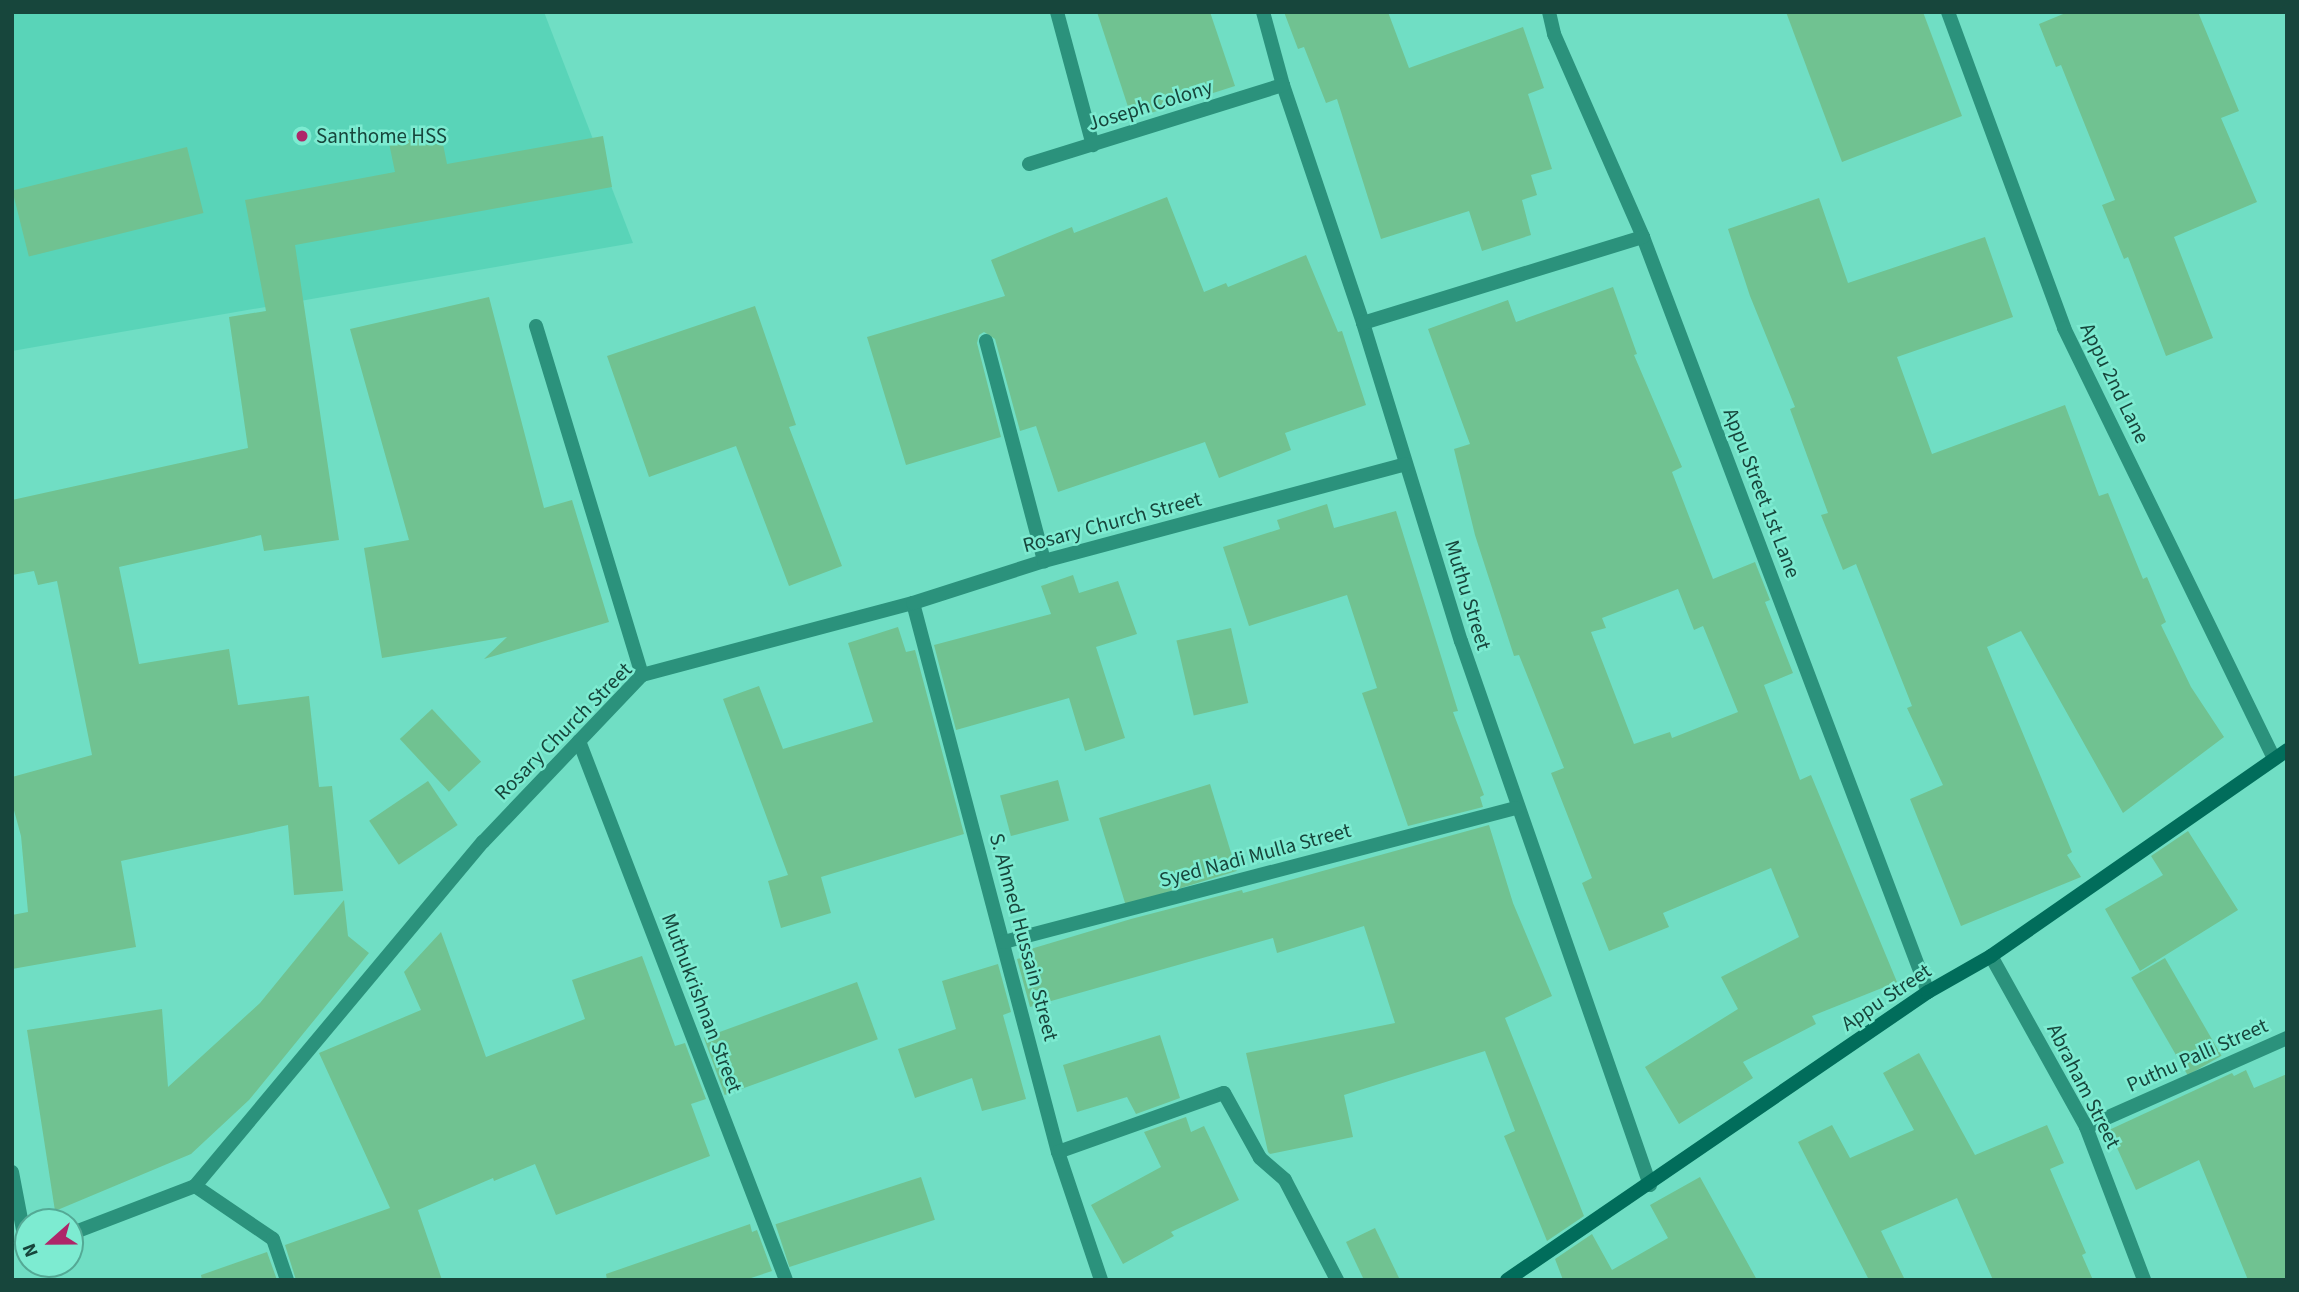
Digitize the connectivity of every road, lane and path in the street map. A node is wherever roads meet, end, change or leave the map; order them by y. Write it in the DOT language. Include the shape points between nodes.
graph roads {
  1 [pos="1057,12"];
  2 [pos="1264,12"];
  3 [pos="1549,12"];
  4 [pos="1948,12"];
  5 [pos="1283,85"];
  6 [pos="1093,145"];
  7 [pos="1029,164"];
  8 [pos="1643,237"];
  9 [pos="1363,323"];
  10 [pos="536,326"];
  11 [pos="986,341"];
  12 [pos="1405,464"];
  13 [pos="1044,561"];
  14 [pos="913,603"];
  15 [pos="642,676"];
  16 [pos="579,741"];
  17 [pos="2287,750"];
  18 [pos="2274,759"];
  19 [pos="1516,808"];
  20 [pos="1004,942"];
  21 [pos="1991,956"];
  22 [pos="1928,992"];
  23 [pos="2287,1038"];
  24 [pos="2086,1127"];
  25 [pos="1058,1152"];
  26 [pos="12,1172"];
  27 [pos="1650,1185"];
  28 [pos="195,1186"];
  29 [pos="19,1208"];
  30 [pos="84,1229"];
  31 [pos="287,1280"];
  32 [pos="786,1280"];
  33 [pos="1101,1280"];
  34 [pos="1337,1280"];
  35 [pos="1507,1280"];
  36 [pos="2144,1280"];
  1 -- 6 [label="street"];
  2 -- 5 [label="street, Muthu Street"];
  3 -- 8 [label="street, Appu Street 1st Lane" via="1554,34"];
  4 -- 18 [label="street, Appu 2nd Lane" via="2064,328"];
  5 -- 6 [label="street, Joseph Colony"];
  5 -- 9 [label="street, Muthu Street"];
  6 -- 7 [label="street, Joseph Colony"];
  8 -- 9 [label="street"];
  8 -- 22 [label="street, Appu Street 1st Lane"];
  9 -- 12 [label="street, Muthu Street"];
  10 -- 15 [label="street"];
  11 -- 13 [label="street"];
  12 -- 13 [label="street, Rosary Church Street"];
  12 -- 19 [label="street, Muthu Street"];
  13 -- 14 [label="street, Rosary Church Street"];
  14 -- 15 [label="street, Rosary Church Street"];
  14 -- 20 [label="street, S. Ahmed Hussain Street"];
  15 -- 16 [label="street, Rosary Church Street"];
  16 -- 28 [label="street, Rosary Church Street" via="483,842"];
  16 -- 32 [label="street, Muthukrishnan Street"];
  17 -- 18 [label="street, Appu Street"];
  18 -- 21 [label="street, Appu Street"];
  19 -- 20 [label="street, Syed Nadi Mulla Street"];
  19 -- 27 [label="street, Muthu Street"];
  20 -- 25 [label="street, S. Ahmed Hussain Street"];
  21 -- 22 [label="street, Appu Street"];
  21 -- 24 [label="street, Abraham Street"];
  22 -- 27 [label="street, Appu Street"];
  23 -- 24 [label="street, Puthu Palli Street"];
  24 -- 36 [label="street, Abraham Street"];
  25 -- 33 [label="street, S. Ahmed Hussain Street"];
  25 -- 34 [label="street" via="1224,1093 1260,1158 1285,1180"];
  26 -- 29 [label="street"];
  27 -- 35 [label="street, Appu Street"];
  28 -- 30 [label="street, Rosary Church Street"];
  28 -- 31 [label="street" via="272,1239"];
}
